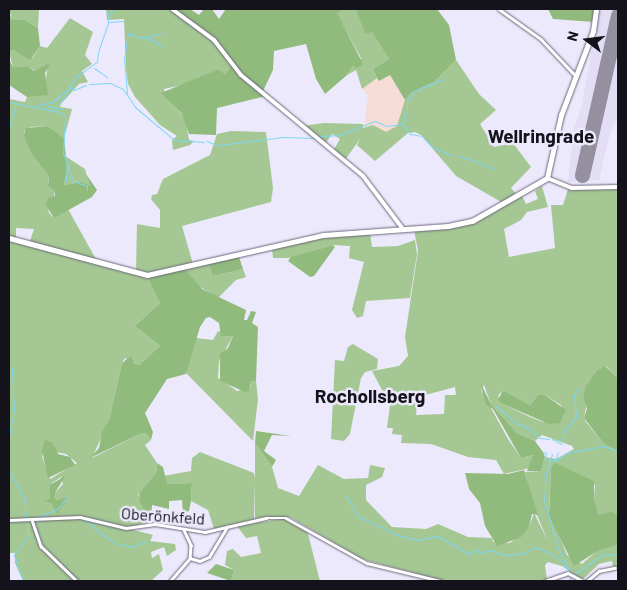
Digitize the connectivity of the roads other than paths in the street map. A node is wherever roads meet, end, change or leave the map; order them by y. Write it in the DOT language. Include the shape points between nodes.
graph roads {
  1 [pos="172,9"];
  2 [pos="499,9"];
  3 [pos="596,9"];
  4 [pos="576,76"];
  5 [pos="547,178"];
  6 [pos="618,187"];
  7 [pos="403,229"];
  8 [pos="9,238"];
  9 [pos="9,520"];
  10 [pos="32,520"];
  11 [pos="227,527"];
  12 [pos="184,530"];
  13 [pos="189,559"];
  14 [pos="615,568"];
  15 [pos="77,581"];
  16 [pos="170,581"];
  17 [pos="441,581"];
  18 [pos="545,581"];
  19 [pos="585,581"];
  1 -- 7 [label="street" via="214,40 241,75 365,177"];
  2 -- 4 [label="street" via="541,39"];
  3 -- 4 [label="main road" via="595,26"];
  4 -- 5 [label="main road" via="560,120"];
  5 -- 6 [label="street" via="572,188"];
  5 -- 7 [label="main road" via="465,224"];
  7 -- 8 [label="main road" via="323,235 147,276"];
  9 -- 10 [label="street, Oberönkfeld"];
  10 -- 12 [label="street, Oberönkfeld" via="80,516 126,528 152,524"];
  10 -- 15 [label="street" via="41,546"];
  11 -- 12 [label="street, Oberönkfeld" via="207,532"];
  11 -- 13 [label="street, Oberönkfeld" via="208,558 200,561"];
  11 -- 17 [label="street, Oberönkfeld" via="271,517 297,522 367,562"];
  12 -- 13 [label="street" via="191,545"];
  13 -- 16 [label="street"];
  14 -- 19 [label="street" via="602,570"];
  18 -- 19 [label="street" via="568,573"];
}
